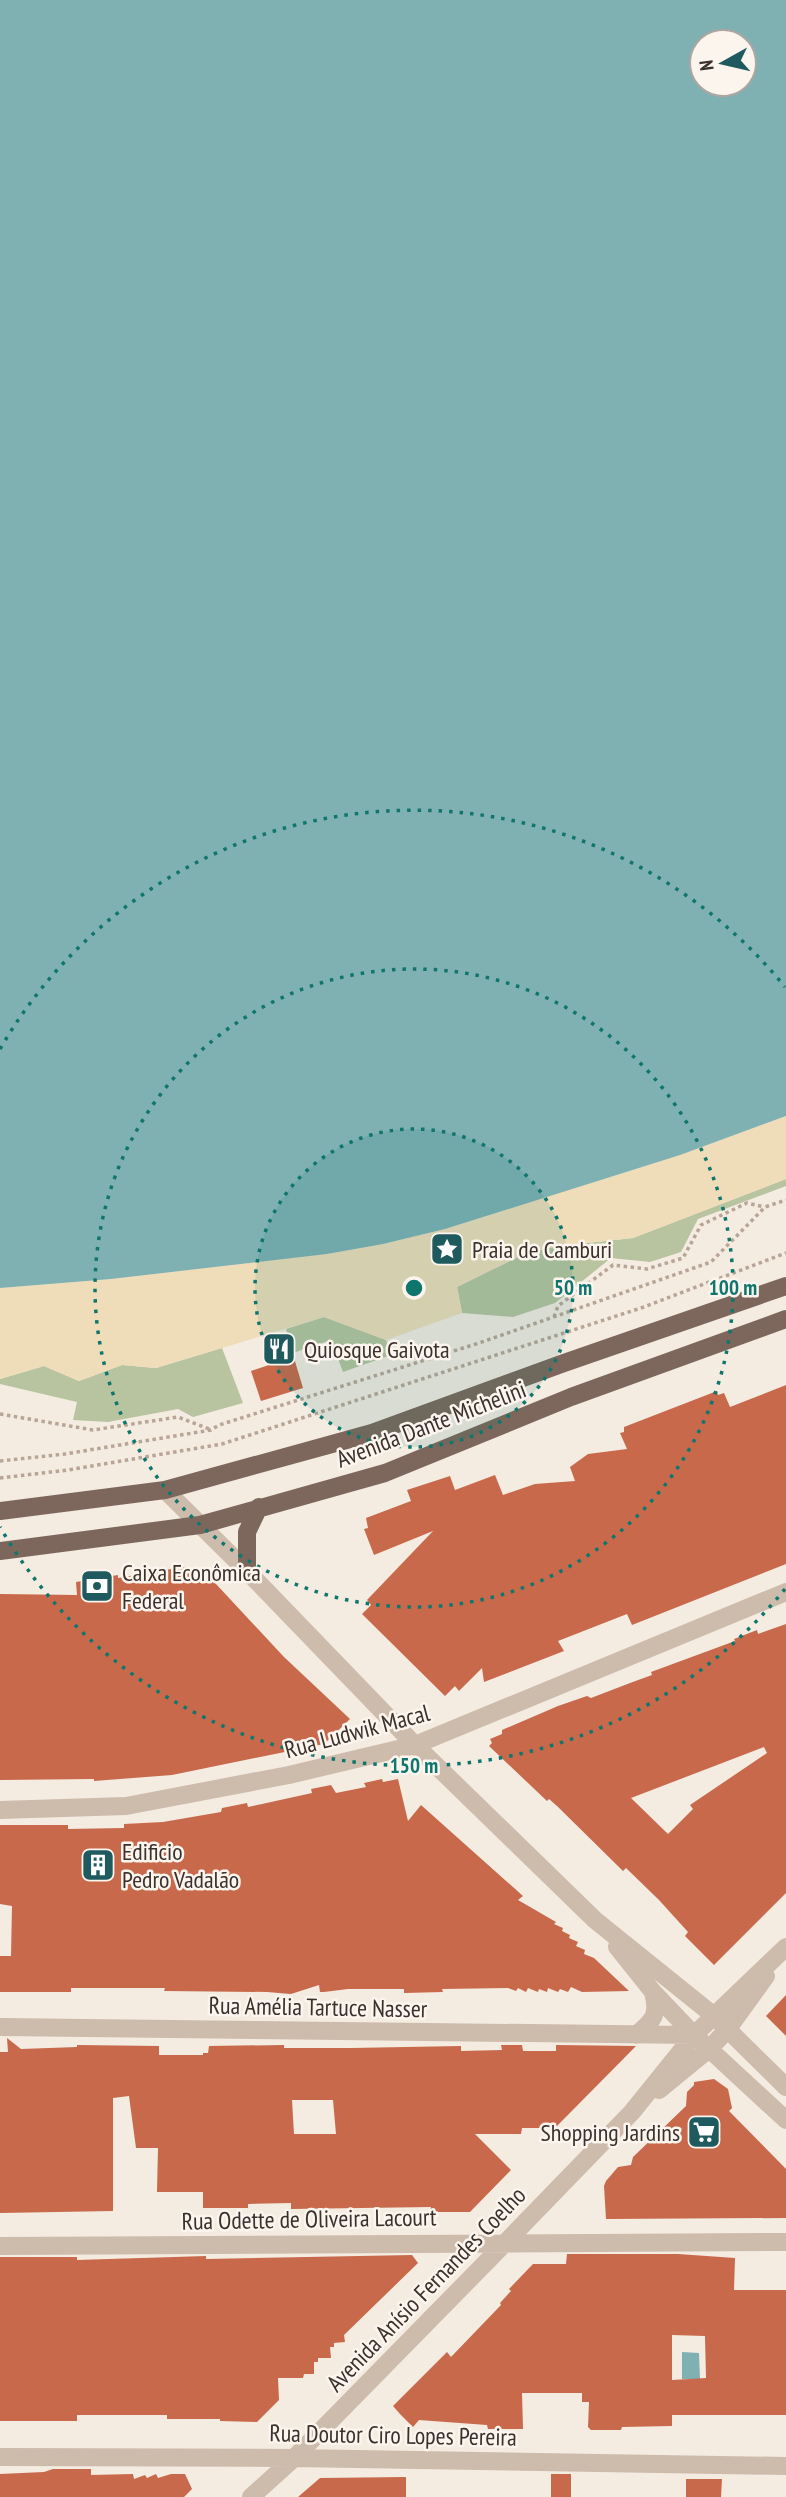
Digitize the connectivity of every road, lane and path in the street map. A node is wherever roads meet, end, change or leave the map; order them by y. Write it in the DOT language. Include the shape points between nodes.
graph roads {
  1 [pos="786,1200"];
  2 [pos="765,1207"];
  3 [pos="786,1254"];
  4 [pos="786,1286"];
  5 [pos="554,1317"];
  6 [pos="786,1319"];
  7 [pos="0,1414"];
  8 [pos="211,1430"];
  9 [pos="0,1461"];
  10 [pos="0,1478"];
  11 [pos="165,1490"];
  12 [pos="258,1507"];
  13 [pos="0,1511"];
  14 [pos="200,1525"];
  15 [pos="0,1551"];
  16 [pos="247,1571"];
  17 [pos="786,1592"];
  18 [pos="415,1745"];
  19 [pos="0,1810"];
  20 [pos="595,1920"];
  21 [pos="786,1948"];
  22 [pos="653,1992"];
  23 [pos="713,2015"];
  24 [pos="0,2027"];
  25 [pos="727,2030"];
  26 [pos="636,2035"];
  27 [pos="694,2035"];
  28 [pos="709,2049"];
  29 [pos="786,2087"];
  30 [pos="632,2112"];
  31 [pos="786,2120"];
  32 [pos="507,2241"];
  33 [pos="786,2242"];
  34 [pos="0,2246"];
  35 [pos="0,2457"];
  36 [pos="295,2458"];
  37 [pos="786,2466"];
  38 [pos="251,2497"];
  1 -- 2 [label="path"];
  2 -- 5 [label="path" via="711,1262"];
  2 -- 5 [label="path" via="747,1203 701,1225 683,1258 647,1269 613,1265 558,1306"];
  3 -- 10 [label="path" via="641,1308 222,1444"];
  4 -- 11 [label="main road, Avenida Dante Michelini" via="372,1433"];
  5 -- 8 [label="path"];
  6 -- 12 [label="main road, Avenida Dante Michelini" via="571,1397 384,1473"];
  7 -- 8 [label="path" via="93,1430 178,1417"];
  8 -- 9 [label="path"];
  11 -- 13 [label="main road, Avenida Dante Michelini"];
  11 -- 14 [label="street"];
  12 -- 14 [label="main road, Avenida Dante Michelini"];
  12 -- 16 [label="main road" via="247,1532"];
  14 -- 15 [label="main road, Avenida Dante Michelini"];
  14 -- 16 [label="street"];
  16 -- 18 [label="street"];
  17 -- 18 [label="street, Rua Ludwik Macal"];
  18 -- 19 [label="street, Rua Ludwik Macal" via="125,1806"];
  18 -- 20 [label="street"];
  20 -- 22 [label="street"];
  20 -- 23 [label="street"];
  21 -- 23 [label="street, Avenida Anísio Fernandes Coelho"];
  21 -- 25 [label="street, Avenida Anísio Fernandes Coelho"];
  22 -- 26 [label="street" via="657,2007 652,2022"];
  22 -- 27 [label="street"];
  23 -- 25 [label="street"];
  23 -- 27 [label="street, Avenida Anísio Fernandes Coelho"];
  24 -- 26 [label="street, Rua Amélia Tartuce Nasser"];
  25 -- 28 [label="street, Avenida Anísio Fernandes Coelho"];
  25 -- 29 [label="street"];
  26 -- 27 [label="street, Rua Amélia Tartuce Nasser"];
  27 -- 28 [label="street"];
  27 -- 30 [label="street, Avenida Anísio Fernandes Coelho"];
  28 -- 30 [label="street, Avenida Anísio Fernandes Coelho"];
  28 -- 31 [label="street"];
  30 -- 32 [label="street, Avenida Anísio Fernandes Coelho"];
  32 -- 33 [label="street, Rua Odette de Oliveira Lacourt"];
  32 -- 34 [label="street, Rua Odette de Oliveira Lacourt"];
  32 -- 36 [label="street, Avenida Anísio Fernandes Coelho"];
  35 -- 36 [label="street, Rua Doutor Ciro Lopes Pereira"];
  36 -- 37 [label="street, Rua Doutor Ciro Lopes Pereira"];
  36 -- 38 [label="street, Avenida Anísio Fernandes Coelho"];
}
